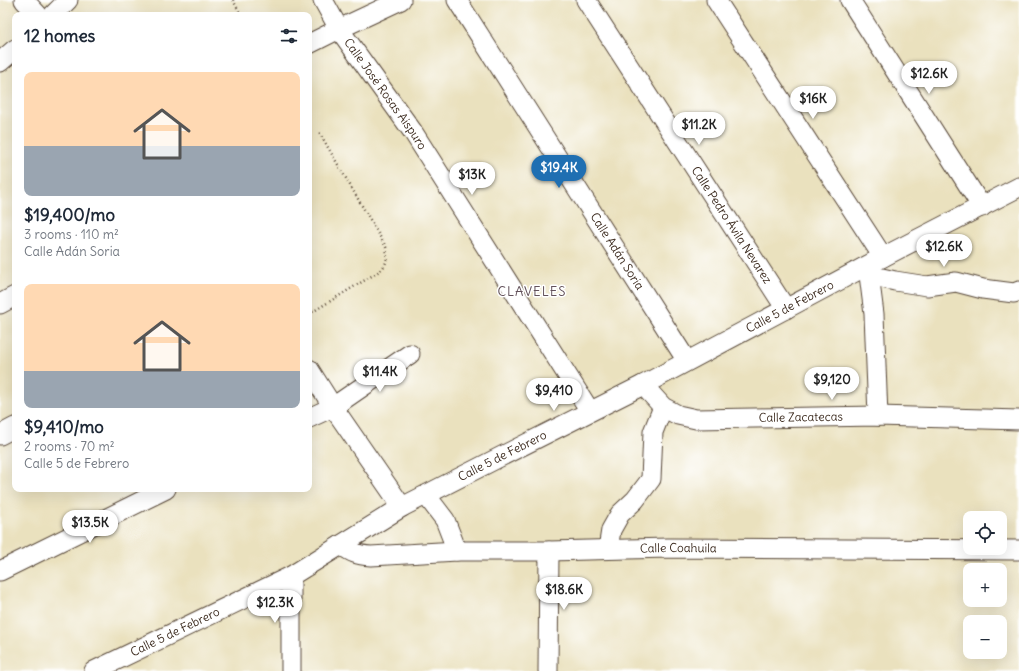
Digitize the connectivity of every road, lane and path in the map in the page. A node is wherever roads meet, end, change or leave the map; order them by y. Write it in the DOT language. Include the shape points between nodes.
graph roads {
  1 [pos="24,0"];
  2 [pos="68,0"];
  3 [pos="233,0"];
  4 [pos="323,0"];
  5 [pos="401,0"];
  6 [pos="457,0"];
  7 [pos="586,0"];
  8 [pos="716,0"];
  9 [pos="850,0"];
  10 [pos="35,12"];
  11 [pos="56,12"];
  12 [pos="239,12"];
  13 [pos="339,29"];
  14 [pos="312,42"];
  15 [pos="12,52"];
  16 [pos="0,62"];
  17 [pos="319,132"];
  18 [pos="1019,187"];
  19 [pos="982,207"];
  20 [pos="883,257"];
  21 [pos="866,272"];
  22 [pos="1019,291"];
  23 [pos="12,298"];
  24 [pos="0,304"];
  25 [pos="786,309"];
  26 [pos="312,312"];
  27 [pos="410,354"];
  28 [pos="687,361"];
  29 [pos="312,373"];
  30 [pos="643,385"];
  31 [pos="333,406"];
  32 [pos="663,407"];
  33 [pos="590,411"];
  34 [pos="312,416"];
  35 [pos="878,416"];
  36 [pos="1019,420"];
  37 [pos="12,429"];
  38 [pos="0,435"];
  39 [pos="160,492"];
  40 [pos="426,495"];
  41 [pos="402,507"];
  42 [pos="341,545"];
  43 [pos="608,549"];
  44 [pos="1019,550"];
  45 [pos="457,551"];
  46 [pos="549,551"];
  47 [pos="0,571"];
  48 [pos="291,576"];
  49 [pos="105,669"];
  50 [pos="291,671"];
  51 [pos="548,671"];
  1 -- 10 [label="street"];
  2 -- 11 [label="street"];
  3 -- 12 [label="path"];
  4 -- 13 [label="street, Calle José Rosas Aispuro"];
  5 -- 13 [label="street"];
  6 -- 28 [label="street, Calle Adán Soria"];
  7 -- 25 [label="street, Calle Pedro Ávila Nevarez"];
  8 -- 20 [label="street"];
  9 -- 19 [label="street"];
  13 -- 14 [label="street"];
  13 -- 33 [label="street, Calle José Rosas Aispuro" via="413,132"];
  15 -- 16 [label="street"];
  17 -- 26 [label="path" via="386,247 388,258 383,269"];
  18 -- 19 [label="street, Calle 5 de Febrero"];
  19 -- 20 [label="street, Calle 5 de Febrero"];
  20 -- 21 [label="street, Calle 5 de Febrero"];
  21 -- 22 [label="street" via="895,281 927,286 956,282 998,291"];
  21 -- 25 [label="street, Calle 5 de Febrero"];
  21 -- 35 [label="street" via="874,314"];
  23 -- 24 [label="street"];
  25 -- 28 [label="street, Calle 5 de Febrero"];
  27 -- 31 [label="street"];
  28 -- 30 [label="street, Calle 5 de Febrero"];
  29 -- 31 [label="street"];
  30 -- 32 [label="street, Calle Zacatecas"];
  30 -- 33 [label="street, Calle 5 de Febrero"];
  31 -- 34 [label="street"];
  31 -- 41 [label="street"];
  32 -- 35 [label="street, Calle Zacatecas" via="678,415 696,419"];
  32 -- 43 [label="street" via="653,432 652,479 620,514 611,530"];
  33 -- 40 [label="street, Calle 5 de Febrero"];
  35 -- 36 [label="street, Calle Zacatecas"];
  37 -- 38 [label="street"];
  39 -- 47 [label="street"];
  40 -- 41 [label="street, Calle 5 de Febrero"];
  40 -- 45 [label="street" via="445,520"];
  41 -- 42 [label="street, Calle 5 de Febrero"];
  42 -- 45 [label="street, Calle Coahuila" via="351,552 371,556"];
  42 -- 48 [label="street, Calle 5 de Febrero"];
  43 -- 44 [label="street, Calle Coahuila"];
  43 -- 46 [label="street, Calle Coahuila"];
  45 -- 46 [label="street, Calle Coahuila"];
  46 -- 51 [label="street"];
  48 -- 49 [label="street, Calle 5 de Febrero"];
  48 -- 50 [label="street"];
}
